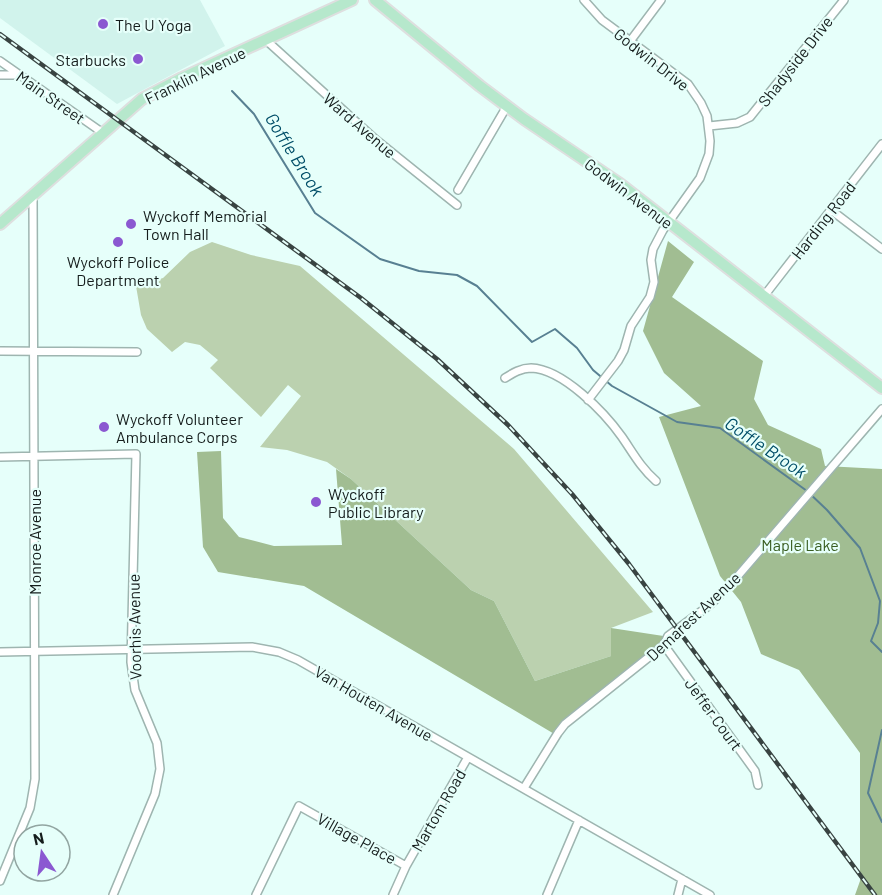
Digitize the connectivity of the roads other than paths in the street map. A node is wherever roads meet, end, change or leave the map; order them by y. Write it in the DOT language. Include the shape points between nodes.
graph roads {
  1 [pos="352,0"];
  2 [pos="375,0"];
  3 [pos="584,0"];
  4 [pos="662,0"];
  5 [pos="844,0"];
  6 [pos="267,40"];
  7 [pos="631,40"];
  8 [pos="0,61"];
  9 [pos="0,75"];
  10 [pos="19,75"];
  11 [pos="507,106"];
  12 [pos="709,126"];
  13 [pos="103,133"];
  14 [pos="882,144"];
  15 [pos="458,190"];
  16 [pos="33,196"];
  17 [pos="458,205"];
  18 [pos="831,210"];
  19 [pos="669,223"];
  20 [pos="0,224"];
  21 [pos="882,249"];
  22 [pos="765,296"];
  23 [pos="0,351"];
  24 [pos="34,352"];
  25 [pos="137,352"];
  26 [pos="505,378"];
  27 [pos="882,388"];
  28 [pos="588,400"];
  29 [pos="882,409"];
  30 [pos="34,456"];
  31 [pos="0,457"];
  32 [pos="656,481"];
  33 [pos="664,645"];
  34 [pos="132,649"];
  35 [pos="35,651"];
  36 [pos="0,652"];
  37 [pos="468,757"];
  38 [pos="758,785"];
  39 [pos="524,788"];
  40 [pos="579,820"];
  41 [pos="406,866"];
  42 [pos="682,879"];
  43 [pos="0,881"];
  44 [pos="113,895"];
  45 [pos="256,895"];
  46 [pos="393,895"];
  47 [pos="547,895"];
  48 [pos="678,895"];
  49 [pos="710,895"];
  1 -- 6 [label="main road, Franklin Avenue"];
  2 -- 11 [label="main road, Godwin Avenue"];
  3 -- 7 [label="street, Godwin Drive" via="602,20"];
  4 -- 7 [label="street"];
  5 -- 12 [label="street, Shadyside Drive" via="750,117 737,123"];
  6 -- 13 [label="main road, Franklin Avenue" via="154,92"];
  6 -- 17 [label="street, Ward Avenue" via="375,139"];
  7 -- 12 [label="street, Godwin Drive" via="688,84 701,103"];
  8 -- 10 [label="street, Main Street"];
  9 -- 10 [label="street"];
  10 -- 13 [label="street, Main Street"];
  11 -- 15 [label="street"];
  11 -- 19 [label="main road, Godwin Avenue"];
  12 -- 19 [label="street, Godwin Drive" via="710,147 705,167"];
  13 -- 16 [label="main road, Franklin Avenue"];
  14 -- 18 [label="street, Harding Road"];
  16 -- 20 [label="main road, Franklin Avenue"];
  16 -- 24 [label="street, Monroe Avenue"];
  18 -- 21 [label="street"];
  18 -- 22 [label="street, Harding Road"];
  19 -- 22 [label="main road, Godwin Avenue"];
  19 -- 28 [label="street, Godwin Drive" via="653,249 654,282 650,297 631,326 618,361"];
  22 -- 27 [label="main road, Godwin Avenue"];
  23 -- 24 [label="street"];
  24 -- 25 [label="street"];
  24 -- 30 [label="street, Monroe Avenue"];
  26 -- 28 [label="street" via="524,369 540,370 566,382"];
  28 -- 32 [label="street" via="608,419 640,466"];
  29 -- 33 [label="street, Demarest Avenue" via="736,577 711,604 668,636"];
  30 -- 31 [label="street"];
  30 -- 34 [label="street, Voorhis Avenue" via="136,454"];
  30 -- 35 [label="street, Monroe Avenue"];
  33 -- 38 [label="street, Jeffer Court" via="755,771"];
  33 -- 39 [label="street, Demarest Avenue" via="565,724"];
  34 -- 35 [label="street, Van Houten Avenue"];
  34 -- 37 [label="street, Van Houten Avenue" via="252,647 279,652"];
  34 -- 44 [label="street, Voorhis Avenue" via="135,690 158,743 160,769 155,794"];
  35 -- 36 [label="street, Van Houten Avenue"];
  35 -- 43 [label="street, Monroe Avenue" via="33,797"];
  37 -- 39 [label="street, Van Houten Avenue"];
  37 -- 41 [label="street, Martom Road"];
  39 -- 40 [label="street, Van Houten Avenue"];
  40 -- 42 [label="street, Van Houten Avenue"];
  40 -- 47 [label="street"];
  41 -- 45 [label="street, Village Place" via="299,806"];
  41 -- 46 [label="street, Martom Road"];
  42 -- 48 [label="street"];
  42 -- 49 [label="street, Van Houten Avenue"];
}
